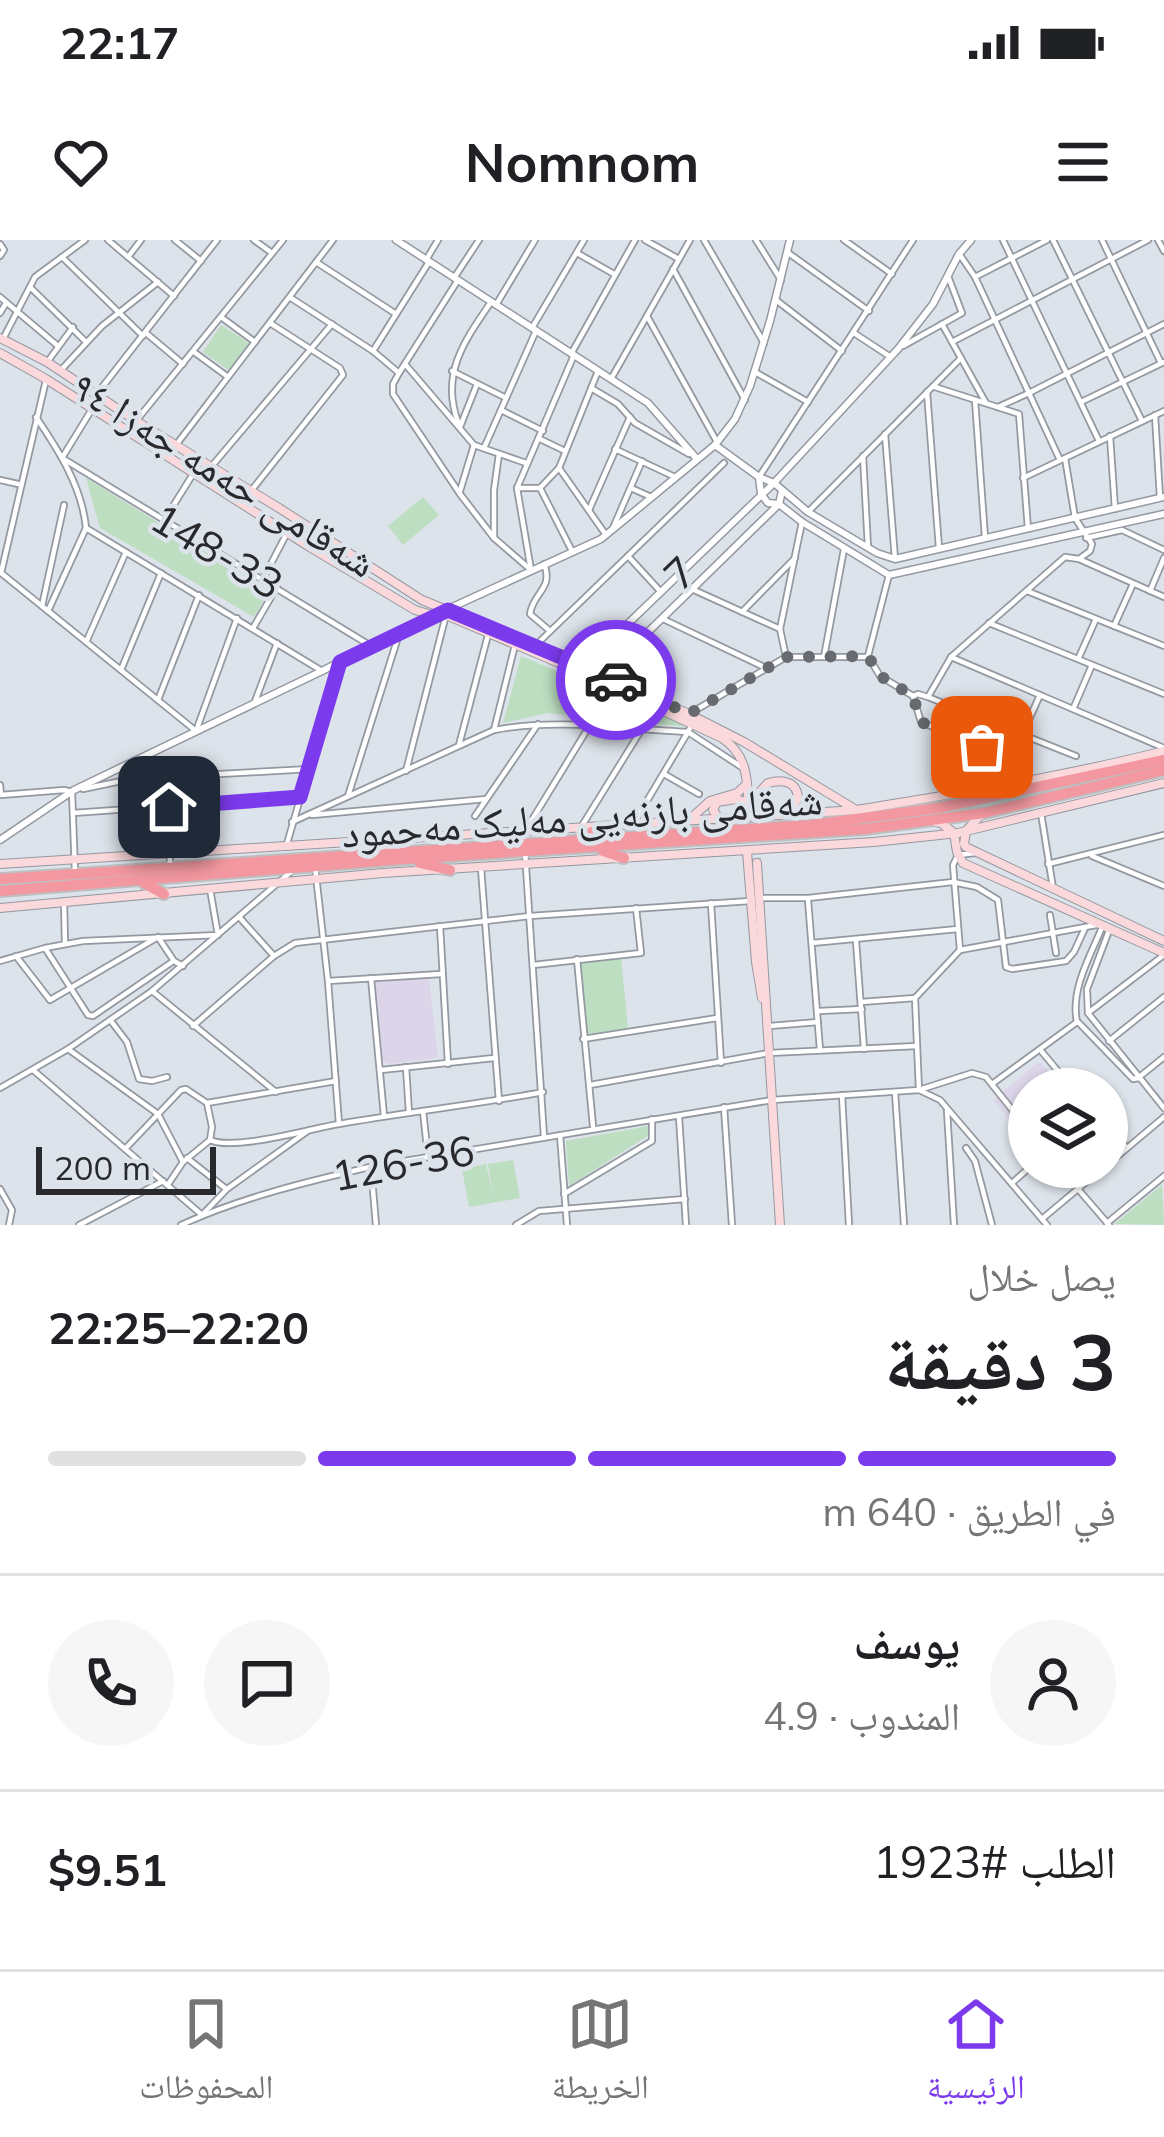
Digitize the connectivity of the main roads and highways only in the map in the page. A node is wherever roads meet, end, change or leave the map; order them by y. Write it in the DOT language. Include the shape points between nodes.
graph roads {
  1 [pos="2,338"];
  2 [pos="26,350"];
  3 [pos="0,355"];
  4 [pos="18,362"];
  5 [pos="447,612"];
  6 [pos="582,669"];
  7 [pos="690,724"];
  8 [pos="718,729"];
  9 [pos="1164,749"];
  10 [pos="1164,760"];
  11 [pos="1164,770"];
  12 [pos="1046,776"];
  13 [pos="1070,781"];
  14 [pos="748,783"];
  15 [pos="1164,783"];
  16 [pos="965,793"];
  17 [pos="751,806"];
  18 [pos="938,808"];
  19 [pos="856,810"];
  20 [pos="984,813"];
  21 [pos="784,816"];
  22 [pos="880,818"];
  23 [pos="721,820"];
  24 [pos="928,821"];
  25 [pos="682,822"];
  26 [pos="606,827"];
  27 [pos="967,831"];
  28 [pos="954,833"];
  29 [pos="464,841"];
  30 [pos="567,841"];
  31 [pos="594,848"];
  32 [pos="760,851"];
  33 [pos="747,852"];
  34 [pos="977,853"];
  35 [pos="525,858"];
  36 [pos="624,858"];
  37 [pos="170,860"];
  38 [pos="405,860"];
  39 [pos="755,862"];
  40 [pos="0,865"];
  41 [pos="75,866"];
  42 [pos="969,866"];
  43 [pos="450,870"];
  44 [pos="316,873"];
  45 [pos="142,882"];
  46 [pos="1,885"];
  47 [pos="164,894"];
  48 [pos="0,908"];
  49 [pos="1164,941"];
  50 [pos="1164,954"];
  51 [pos="764,998"];
  52 [pos="767,1053"];
  53 [pos="777,1225"];
  1 -- 2 [label="main road, شەقامی حەمە جەزا ٩٤"];
  2 -- 4 [label="main road"];
  2 -- 5 [label="main road, شەقامی حەمە جەزا ٩٤"];
  3 -- 4 [label="main road, شەقامی حەمە جەزا ٩٤"];
  4 -- 5 [label="main road, شەقامی حەمە جەزا ٩٤" via="415,610"];
  5 -- 6 [label="main road"];
  5 -- 6 [label="main road"];
  6 -- 7 [label="main road"];
  7 -- 8 [label="main road"];
  7 -- 14 [label="main road" via="729,742"];
  8 -- 17 [label="main road" via="748,760"];
  8 -- 19 [label="main road"];
  9 -- 12 [label="main road"];
  10 -- 13 [label="highway, شەقامی بازنەیی مەلیک مەحمود"];
  11 -- 20 [label="highway, شەقامی بازنەیی مەلیک مەحمود"];
  12 -- 13 [label="highway"];
  12 -- 16 [label="main road"];
  13 -- 18 [label="highway, شەقامی بازنەیی مەلیک مەحمود"];
  14 -- 17 [label="main road"];
  14 -- 25 [label="main road"];
  15 -- 27 [label="main road"];
  16 -- 18 [label="highway"];
  16 -- 19 [label="main road"];
  17 -- 21 [label="main road" via="768,783 789,782 798,798"];
  17 -- 23 [label="main road" via="717,802"];
  18 -- 22 [label="highway, شەقامی بازنەیی مەلیک مەحمود"];
  19 -- 21 [label="main road"];
  19 -- 22 [label="main road"];
  20 -- 24 [label="highway, شەقامی بازنەیی مەلیک مەحمود"];
  20 -- 27 [label="main road"];
  21 -- 23 [label="main road"];
  22 -- 30 [label="highway, شەقامی بازنەیی مەلیک مەحمود"];
  23 -- 25 [label="main road"];
  24 -- 28 [label="main road"];
  24 -- 31 [label="highway, شەقامی بازنەیی مەلیک مەحمود"];
  25 -- 26 [label="main road"];
  26 -- 29 [label="main road"];
  26 -- 30 [label="highway"];
  27 -- 28 [label="main road"];
  27 -- 34 [label="main road" via="964,844"];
  28 -- 32 [label="main road"];
  28 -- 42 [label="main road"];
  29 -- 30 [label="highway, شەقامی بازنەیی مەلیک مەحمود"];
  29 -- 37 [label="highway, شەقامی بازنەیی مەلیک مەحمود"];
  29 -- 37 [label="main road"];
  31 -- 35 [label="highway, شەقامی بازنەیی مەلیک مەحمود"];
  31 -- 36 [label="highway"];
  32 -- 33 [label="main road"];
  32 -- 51 [label="main road"];
  33 -- 36 [label="main road"];
  33 -- 51 [label="main road"];
  34 -- 42 [label="main road"];
  34 -- 49 [label="main road"];
  35 -- 36 [label="main road"];
  35 -- 38 [label="highway, شەقامی بازنەیی مەلیک مەحمود"];
  35 -- 43 [label="main road"];
  37 -- 41 [label="highway, شەقامی بازنەیی مەلیک مەحمود"];
  38 -- 43 [label="highway"];
  38 -- 44 [label="highway, شەقامی بازنەیی مەلیک مەحمود"];
  39 -- 51 [label="main road"];
  40 -- 41 [label="main road"];
  41 -- 46 [label="highway, شەقامی بازنەیی مەلیک مەحمود"];
  42 -- 50 [label="main road"];
  43 -- 44 [label="main road"];
  44 -- 45 [label="highway, شەقامی بازنەیی مەلیک مەحمود"];
  44 -- 47 [label="main road"];
  45 -- 46 [label="highway, شەقامی بازنەیی مەلیک مەحمود"];
  45 -- 47 [label="highway"];
  47 -- 48 [label="main road"];
  51 -- 52 [label="main road"];
  51 -- 52 [label="main road"];
  52 -- 53 [label="main road"];
}
